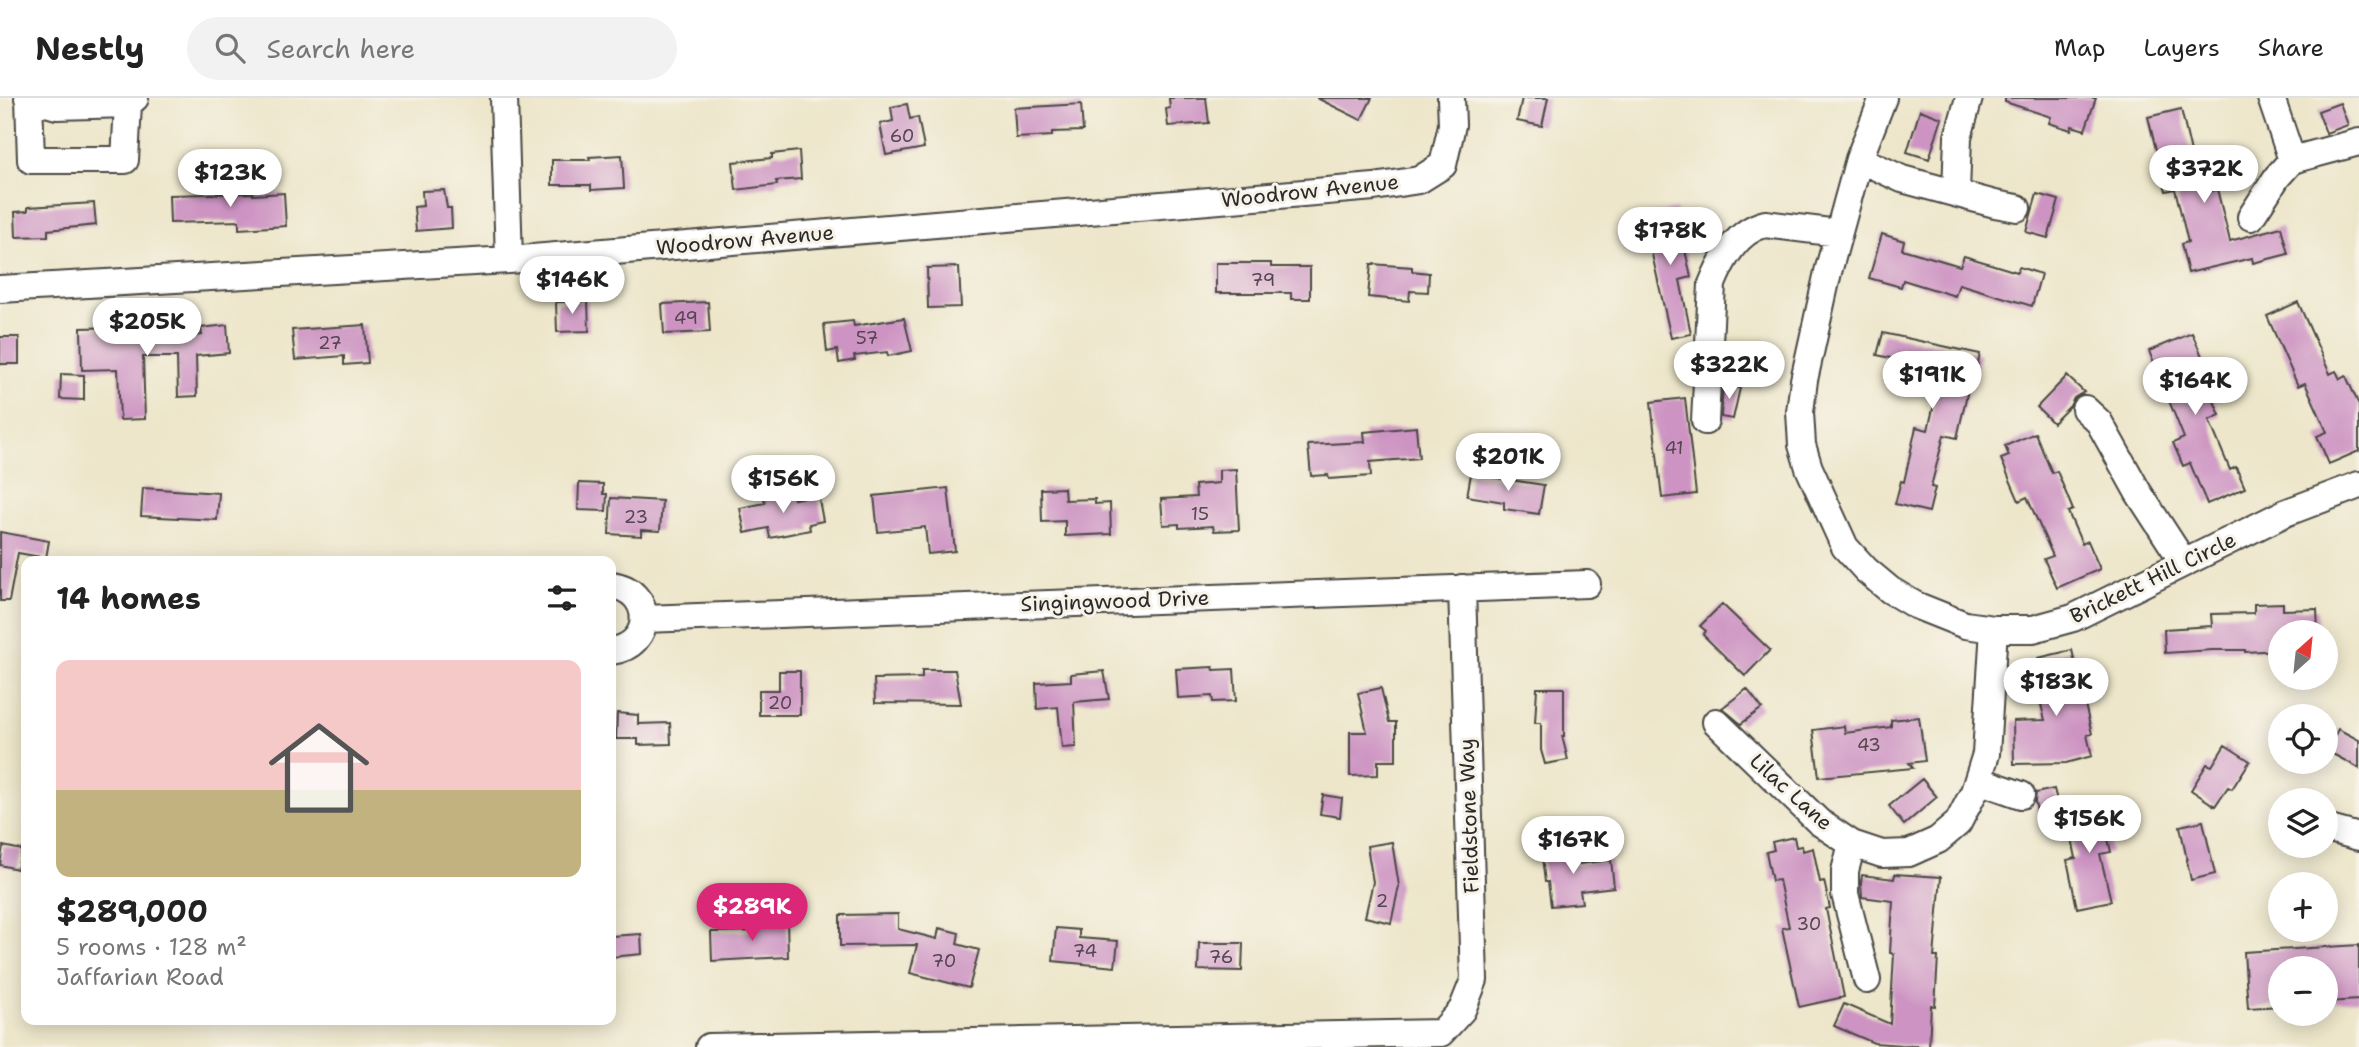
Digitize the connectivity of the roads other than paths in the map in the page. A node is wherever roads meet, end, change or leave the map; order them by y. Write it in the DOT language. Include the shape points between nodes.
graph roads {
  1 [pos="29,98"];
  2 [pos="504,98"];
  3 [pos="1451,98"];
  4 [pos="1883,98"];
  5 [pos="1969,98"];
  6 [pos="2272,98"];
  7 [pos="132,101"];
  8 [pos="2359,142"];
  9 [pos="1859,159"];
  10 [pos="2292,160"];
  11 [pos="1956,192"];
  12 [pos="2017,208"];
  13 [pos="2250,217"];
  14 [pos="1838,233"];
  15 [pos="509,260"];
  16 [pos="0,289"];
  17 [pos="2085,410"];
  18 [pos="1705,421"];
  19 [pos="2359,485"];
  20 [pos="2185,563"];
  21 [pos="1587,583"];
  22 [pos="616,586"];
  23 [pos="1462,588"];
  24 [pos="644,619"];
  25 [pos="1994,629"];
  26 [pos="616,650"];
  27 [pos="1716,722"];
  28 [pos="1978,780"];
  29 [pos="2021,796"];
  30 [pos="2338,831"];
  31 [pos="2359,837"];
  32 [pos="1852,844"];
  33 [pos="1867,980"];
  34 [pos="709,1047"];
  1 -- 7 [label="street" via="57,106"];
  1 -- 7 [label="street" via="31,160 125,160"];
  2 -- 15 [label="street"];
  3 -- 15 [label="street, Woodrow Avenue" via="1452,125 1443,165 1419,180"];
  4 -- 9 [label="street, Brickett Hill Circle"];
  5 -- 11 [label="street" via="1958,138"];
  6 -- 10 [label="street"];
  8 -- 10 [label="street"];
  9 -- 11 [label="street" via="1902,179"];
  9 -- 14 [label="street, Brickett Hill Circle"];
  10 -- 13 [label="street"];
  11 -- 12 [label="street"];
  14 -- 18 [label="street" via="1765,224 1738,240 1720,264 1712,284"];
  14 -- 25 [label="street, Brickett Hill Circle" via="1800,412 1802,445 1810,468 1845,547 1866,570 1915,605 1965,625"];
  15 -- 16 [label="street, Woodrow Avenue"];
  17 -- 20 [label="street" via="2099,422"];
  19 -- 20 [label="street, Brickett Hill Circle" via="2285,513"];
  20 -- 25 [label="street, Brickett Hill Circle" via="2073,618 2034,629"];
  21 -- 23 [label="street, Singingwood Drive"];
  22 -- 24 [label="street" via="635,595"];
  23 -- 24 [label="street, Singingwood Drive"];
  23 -- 34 [label="street, Fieldstone Way" via="1474,979 1462,1010 1441,1033"];
  24 -- 26 [label="street" via="634,642"];
  25 -- 28 [label="street, Lilac Lane" via="1986,754"];
  27 -- 32 [label="street, Lilac Lane" via="1819,822"];
  28 -- 29 [label="street"];
  28 -- 32 [label="street, Lilac Lane" via="1958,823 1938,840 1909,853 1882,854"];
  30 -- 31 [label="street"];
  32 -- 33 [label="street" via="1845,894"];
}
